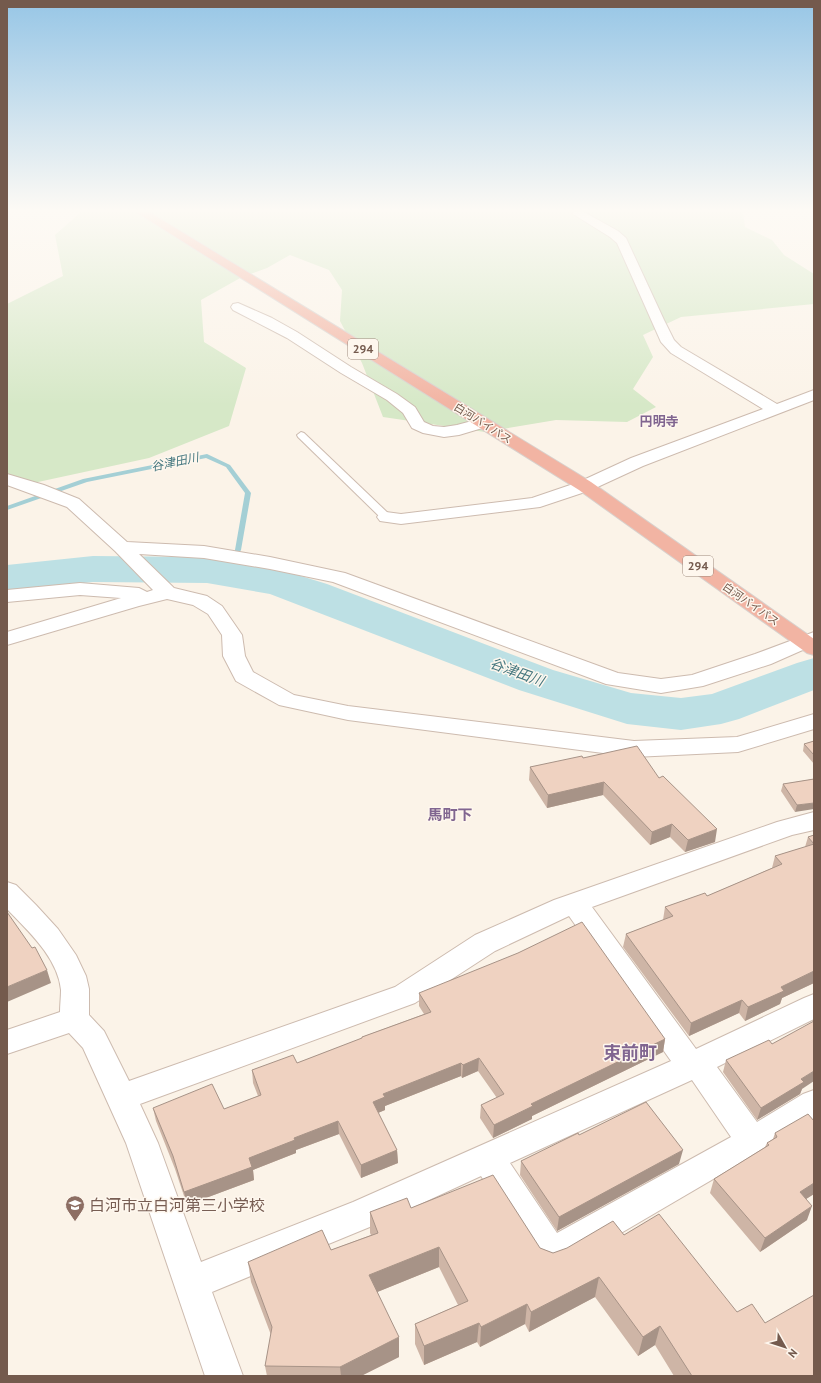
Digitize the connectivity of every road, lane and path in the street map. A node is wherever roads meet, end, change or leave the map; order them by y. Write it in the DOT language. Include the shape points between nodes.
graph roads {
  1 [pos="246,277"];
  2 [pos="638,277"];
  3 [pos="238,307"];
  4 [pos="814,395"];
  5 [pos="776,410"];
  6 [pos="483,423"];
  7 [pos="301,435"];
  8 [pos="7,479"];
  9 [pos="585,486"];
  10 [pos="33,487"];
  11 [pos="7,496"];
  12 [pos="386,516"];
  13 [pos="122,547"];
  14 [pos="160,594"];
  15 [pos="7,596"];
  16 [pos="7,639"];
  17 [pos="811,644"];
  18 [pos="814,721"];
  19 [pos="814,821"];
  20 [pos="7,892"];
  21 [pos="575,903"];
  22 [pos="814,1006"];
  23 [pos="74,1019"];
  24 [pos="7,1042"];
  25 [pos="694,1065"];
  26 [pos="122,1097"];
  27 [pos="814,1104"];
  28 [pos="752,1141"];
  29 [pos="488,1158"];
  30 [pos="192,1283"];
  31 [pos="224,1376"];
  1 -- 6 [label="highway, 白河バイパス / 294"];
  2 -- 5 [label="street" via="668,342 676,350"];
  3 -- 6 [label="street" via="292,335 392,397 409,410 418,425 444,432"];
  4 -- 5 [label="street"];
  5 -- 9 [label="street" via="637,462"];
  6 -- 9 [label="highway, 白河バイパス / 294"];
  7 -- 12 [label="lane"];
  8 -- 10 [label="street"];
  9 -- 12 [label="street" via="534,503 401,519"];
  9 -- 17 [label="highway, 白河バイパス / 294"];
  10 -- 11 [label="street"];
  10 -- 13 [label="street" via="73,503"];
  13 -- 14 [label="street"];
  13 -- 17 [label="street" via="204,552 338,577 614,679 661,686 695,681"];
  14 -- 15 [label="street" via="80,589"];
  14 -- 16 [label="street"];
  14 -- 18 [label="street" via="200,600 215,610 232,635 234,656 244,676 287,700 340,711 634,749 738,744"];
  19 -- 21 [label="street" via="786,828"];
  20 -- 23 [label="street" via="58,948 71,973 75,989"];
  21 -- 25 [label="street"];
  21 -- 26 [label="street" via="485,943 406,995"];
  22 -- 25 [label="street"];
  23 -- 24 [label="street"];
  23 -- 26 [label="street" via="94,1040"];
  25 -- 28 [label="street"];
  25 -- 29 [label="street"];
  26 -- 30 [label="street" via="142,1143"];
  27 -- 28 [label="street"];
  28 -- 29 [label="street" via="551,1255"];
  29 -- 30 [label="street" via="365,1213"];
  30 -- 31 [label="street"];
}
